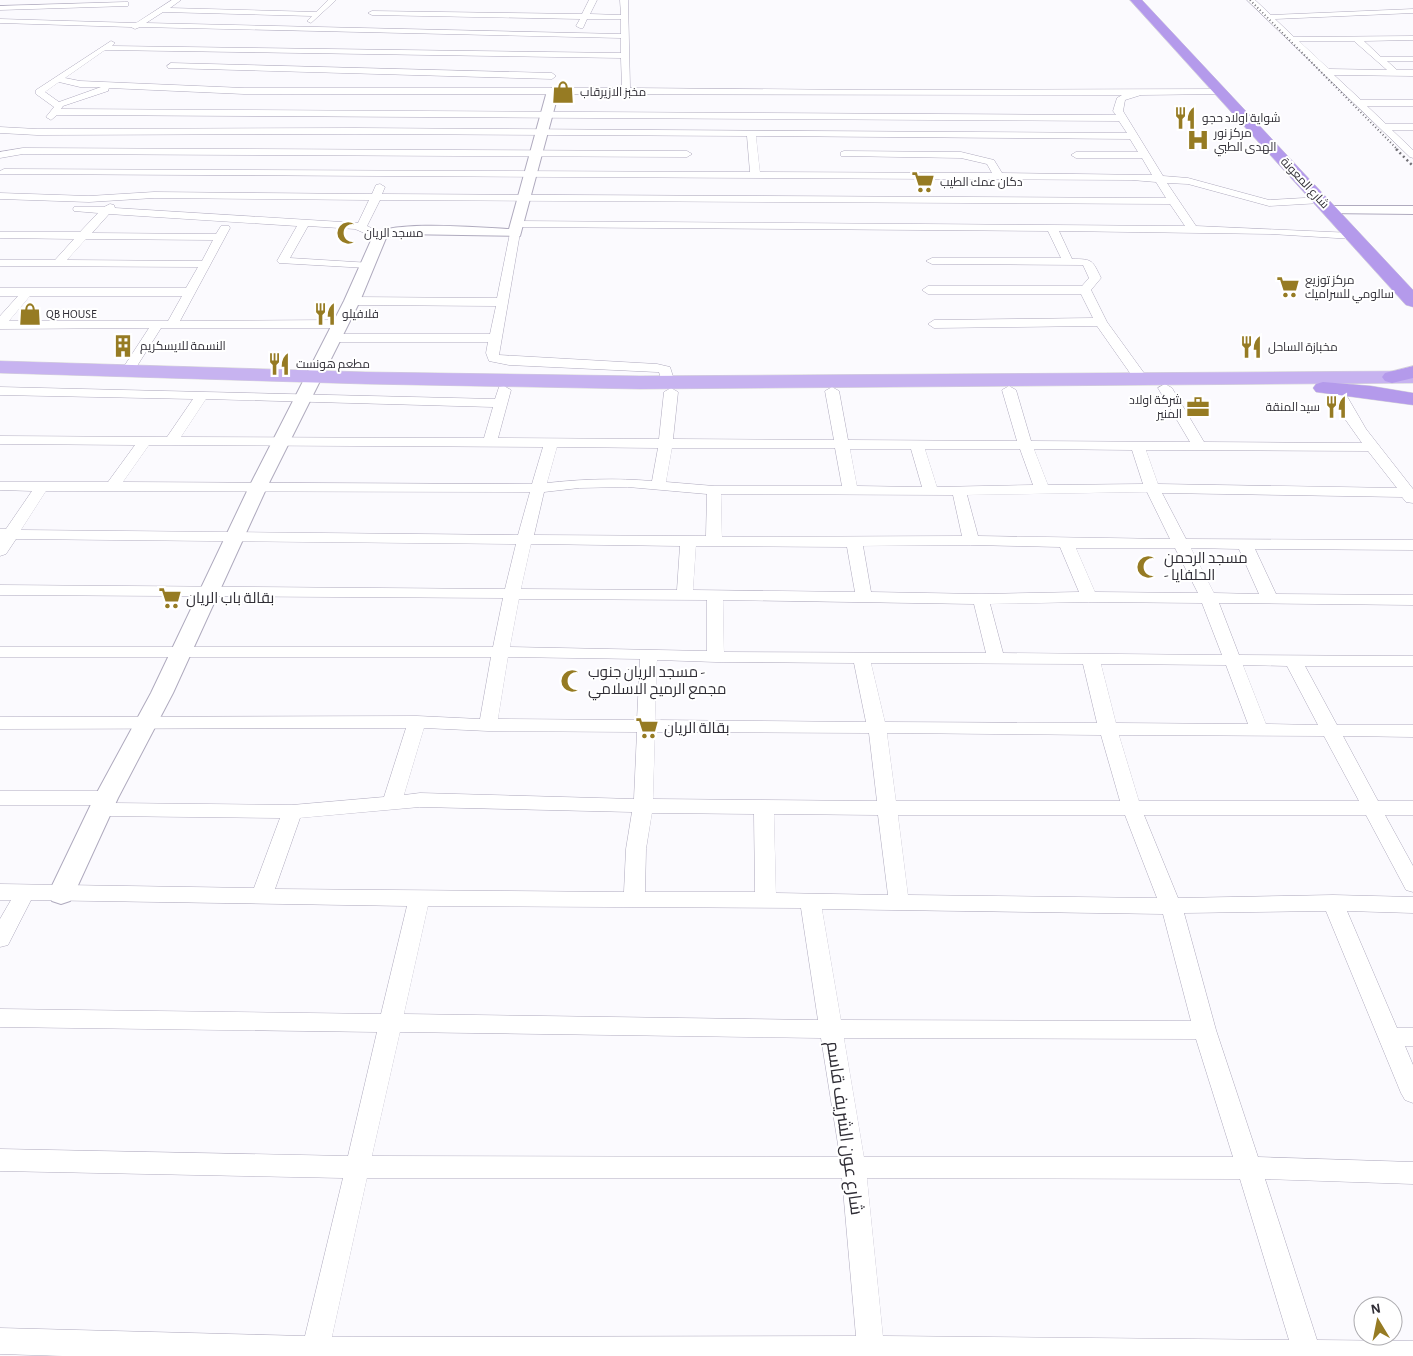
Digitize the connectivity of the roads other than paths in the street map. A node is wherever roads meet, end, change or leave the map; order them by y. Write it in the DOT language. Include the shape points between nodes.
graph roads {
  1 [pos="176,0"];
  2 [pos="332,0"];
  3 [pos="593,0"];
  4 [pos="624,0"];
  5 [pos="1136,0"];
  6 [pos="1144,0"];
  7 [pos="1251,0"];
  8 [pos="125,4"];
  9 [pos="258,4"];
  10 [pos="1342,4"];
  11 [pos="1382,4"];
  12 [pos="85,5"];
  13 [pos="1303,5"];
  14 [pos="463,6"];
  15 [pos="0,8"];
  16 [pos="160,10"];
  17 [pos="1413,11"];
  18 [pos="1397,12"];
  19 [pos="247,13"];
  20 [pos="1356,13"];
  21 [pos="1374,13"];
  22 [pos="318,14"];
  23 [pos="455,14"];
  24 [pos="1315,15"];
  25 [pos="585,16"];
  26 [pos="625,17"];
  27 [pos="1269,17"];
  28 [pos="0,21"];
  29 [pos="60,21"];
  30 [pos="1389,21"];
  31 [pos="137,26"];
  32 [pos="225,28"];
  33 [pos="303,30"];
  34 [pos="1405,30"];
  35 [pos="353,31"];
  36 [pos="624,36"];
  37 [pos="1413,36"];
  38 [pos="296,37"];
  39 [pos="346,38"];
  40 [pos="1292,39"];
  41 [pos="1357,39"];
  42 [pos="289,44"];
  43 [pos="339,45"];
  44 [pos="103,48"];
  45 [pos="194,49"];
  46 [pos="282,51"];
  47 [pos="332,52"];
  48 [pos="564,55"];
  49 [pos="624,56"];
  50 [pos="1379,59"];
  51 [pos="1413,59"];
  52 [pos="409,62"];
  53 [pos="265,68"];
  54 [pos="313,69"];
  55 [pos="163,71"];
  56 [pos="1325,72"];
  57 [pos="1395,73"];
  58 [pos="1413,73"];
  59 [pos="58,79"];
  60 [pos="124,86"];
  61 [pos="141,87"];
  62 [pos="244,91"];
  63 [pos="290,91"];
  64 [pos="318,91"];
  65 [pos="547,91"];
  66 [pos="626,91"];
  67 [pos="1143,92"];
  68 [pos="1221,92"];
  69 [pos="201,96"];
  70 [pos="358,103"];
  71 [pos="424,103"];
  72 [pos="1358,103"];
  73 [pos="1413,103"];
  74 [pos="693,104"];
  75 [pos="840,104"];
  76 [pos="893,104"];
  77 [pos="309,106"];
  78 [pos="57,108"];
  79 [pos="123,112"];
  80 [pos="189,112"];
  81 [pos="547,114"];
  82 [pos="785,116"];
  83 [pos="1025,116"];
  84 [pos="1121,118"];
  85 [pos="46,122"];
  86 [pos="114,122"];
  87 [pos="1384,126"];
  88 [pos="1413,127"];
  89 [pos="0,130"];
  90 [pos="105,131"];
  91 [pos="174,131"];
  92 [pos="341,131"];
  93 [pos="37,132"];
  94 [pos="408,132"];
  95 [pos="542,133"];
  96 [pos="690,134"];
  97 [pos="751,134"];
  98 [pos="787,135"];
  99 [pos="840,135"];
  100 [pos="900,135"];
  101 [pos="938,135"];
  102 [pos="1034,136"];
  103 [pos="1066,136"];
  104 [pos="1133,136"];
  105 [pos="1398,140"];
  106 [pos="1413,140"];
  107 [pos="20,151"];
  108 [pos="158,152"];
  109 [pos="243,152"];
  110 [pos="396,153"];
  111 [pos="538,153"];
  112 [pos="688,154"];
  113 [pos="844,154"];
  114 [pos="0,155"];
  115 [pos="945,155"];
  116 [pos="1146,155"];
  117 [pos="1413,155"];
  118 [pos="1082,166"];
  119 [pos="142,173"];
  120 [pos="2,174"];
  121 [pos="385,174"];
  122 [pos="532,175"];
  123 [pos="755,176"];
  124 [pos="848,177"];
  125 [pos="915,177"];
  126 [pos="999,177"];
  127 [pos="1159,178"];
  128 [pos="221,185"];
  129 [pos="297,185"];
  130 [pos="795,188"];
  131 [pos="1061,189"];
  132 [pos="0,196"];
  133 [pos="124,196"];
  134 [pos="246,196"];
  135 [pos="376,197"];
  136 [pos="524,198"];
  137 [pos="683,200"];
  138 [pos="922,200"];
  139 [pos="1173,201"];
  140 [pos="0,206"];
  141 [pos="1330,206"];
  142 [pos="1413,210"];
  143 [pos="104,211"];
  144 [pos="908,214"];
  145 [pos="1011,214"];
  146 [pos="231,218"];
  147 [pos="304,223"];
  148 [pos="361,227"];
  149 [pos="516,228"];
  150 [pos="1052,228"];
  151 [pos="1194,229"];
  152 [pos="0,235"];
  153 [pos="81,236"];
  154 [pos="380,236"];
  155 [pos="1353,236"];
  156 [pos="220,237"];
  157 [pos="932,261"];
  158 [pos="1068,262"];
  159 [pos="0,263"];
  160 [pos="57,264"];
  161 [pos="206,264"];
  162 [pos="367,265"];
  163 [pos="1413,288"];
  164 [pos="928,290"];
  165 [pos="1085,290"];
  166 [pos="0,292"];
  167 [pos="27,292"];
  168 [pos="190,292"];
  169 [pos="352,301"];
  170 [pos="1413,301"];
  171 [pos="503,302"];
  172 [pos="1101,322"];
  173 [pos="934,324"];
  174 [pos="0,325"];
  175 [pos="157,325"];
  176 [pos="172,325"];
  177 [pos="336,332"];
  178 [pos="494,338"];
  179 [pos="0,368"];
  180 [pos="127,371"];
  181 [pos="1413,372"];
  182 [pos="0,376"];
  183 [pos="1392,377"];
  184 [pos="1413,377"];
  185 [pos="1142,380"];
  186 [pos="1320,385"];
  187 [pos="309,387"];
  188 [pos="1413,387"];
  189 [pos="669,388"];
  190 [pos="1166,388"];
  191 [pos="1009,390"];
  192 [pos="0,391"];
  193 [pos="832,391"];
  194 [pos="202,395"];
  195 [pos="501,396"];
  196 [pos="1413,399"];
  197 [pos="0,440"];
  198 [pos="145,440"];
  199 [pos="171,441"];
  200 [pos="281,441"];
  201 [pos="490,442"];
  202 [pos="550,443"];
  203 [pos="666,443"];
  204 [pos="842,444"];
  205 [pos="917,445"];
  206 [pos="1025,445"];
  207 [pos="1138,446"];
  208 [pos="1200,447"];
  209 [pos="1372,447"];
  210 [pos="658,484"];
  211 [pos="0,486"];
  212 [pos="42,486"];
  213 [pos="113,486"];
  214 [pos="258,487"];
  215 [pos="537,488"];
  216 [pos="1152,488"];
  217 [pos="1042,489"];
  218 [pos="714,490"];
  219 [pos="850,490"];
  220 [pos="959,491"];
  221 [pos="931,492"];
  222 [pos="1411,496"];
  223 [pos="5,534"];
  224 [pos="235,537"];
  225 [pos="526,539"];
  226 [pos="971,540"];
  227 [pos="714,541"];
  228 [pos="688,542"];
  229 [pos="854,542"];
  230 [pos="1066,542"];
  231 [pos="1181,544"];
  232 [pos="1245,544"];
  233 [pos="1413,545"];
  234 [pos="0,551"];
  235 [pos="0,590"];
  236 [pos="209,592"];
  237 [pos="512,594"];
  238 [pos="685,595"];
  239 [pos="715,595"];
  240 [pos="864,597"];
  241 [pos="1089,597"];
  242 [pos="980,599"];
  243 [pos="1209,599"];
  244 [pos="1270,599"];
  245 [pos="1413,600"];
  246 [pos="0,652"];
  247 [pos="499,652"];
  248 [pos="181,653"];
  249 [pos="649,654"];
  250 [pos="716,657"];
  251 [pos="860,657"];
  252 [pos="996,658"];
  253 [pos="1091,660"];
  254 [pos="1234,661"];
  255 [pos="1413,661"];
  256 [pos="1294,662"];
  257 [pos="0,722"];
  258 [pos="417,722"];
  259 [pos="147,724"];
  260 [pos="488,725"];
  261 [pos="647,726"];
  262 [pos="877,728"];
  263 [pos="1108,729"];
  264 [pos="1260,730"];
  265 [pos="1332,730"];
  266 [pos="1413,731"];
  267 [pos="0,798"];
  268 [pos="392,801"];
  269 [pos="104,804"];
  270 [pos="643,806"];
  271 [pos="764,806"];
  272 [pos="887,808"];
  273 [pos="1413,808"];
  274 [pos="1132,809"];
  275 [pos="1373,809"];
  276 [pos="292,812"];
  277 [pos="1413,885"];
  278 [pos="0,892"];
  279 [pos="25,892"];
  280 [pos="62,894"];
  281 [pos="262,896"];
  282 [pos="419,899"];
  283 [pos="634,899"];
  284 [pos="766,900"];
  285 [pos="810,901"];
  286 [pos="899,903"];
  287 [pos="1333,903"];
  288 [pos="1413,904"];
  289 [pos="1171,906"];
  290 [pos="0,939"];
  291 [pos="0,1018"];
  292 [pos="391,1024"];
  293 [pos="831,1030"];
  294 [pos="1206,1030"];
  295 [pos="1389,1037"];
  296 [pos="1413,1037"];
  297 [pos="1413,1093"];
  298 [pos="0,1160"];
  299 [pos="356,1167"];
  300 [pos="854,1168"];
  301 [pos="1248,1168"];
  302 [pos="1413,1173"];
  303 [pos="0,1341"];
  304 [pos="871,1352"];
  305 [pos="314,1353"];
  306 [pos="1413,1354"];
  307 [pos="1308,1355"];
  1 -- 16 [label="street"];
  2 -- 22 [label="street"];
  3 -- 25 [label="street"];
  4 -- 26 [label="street"];
  5 -- 68 [label="highway, شارع المعونة"];
  6 -- 141 [label="highway, شارع المعونة"];
  7 -- 27 [label="street"];
  8 -- 12 [label="street"];
  9 -- 19 [label="street"];
  10 -- 20 [label="street"];
  11 -- 18 [label="street"];
  12 -- 15 [label="street"];
  12 -- 29 [label="street"];
  13 -- 24 [label="street"];
  14 -- 23 [label="street"];
  16 -- 19 [label="street"];
  16 -- 31 [label="street"];
  17 -- 18 [label="street"];
  18 -- 21 [label="street"];
  19 -- 22 [label="street"];
  19 -- 32 [label="street"];
  20 -- 21 [label="street"];
  20 -- 24 [label="street"];
  21 -- 30 [label="street"];
  22 -- 33 [label="street"];
  23 -- 25 [label="street"];
  23 -- 35 [label="street" via="376,10"];
  23 -- 52 [label="street"];
  24 -- 27 [label="street"];
  25 -- 26 [label="street"];
  25 -- 48 [label="street"];
  26 -- 36 [label="street"];
  27 -- 40 [label="street"];
  28 -- 29 [label="street"];
  29 -- 31 [label="street"];
  31 -- 32 [label="street"];
  31 -- 44 [label="street"];
  32 -- 33 [label="street"];
  32 -- 45 [label="street"];
  33 -- 35 [label="street"];
  33 -- 38 [label="street"];
  34 -- 37 [label="street"];
  35 -- 39 [label="street"];
  35 -- 52 [label="street"];
  36 -- 48 [label="street"];
  36 -- 49 [label="street"];
  37 -- 41 [label="street"];
  40 -- 41 [label="street"];
  40 -- 56 [label="street"];
  41 -- 50 [label="street"];
  42 -- 46 [label="street"];
  43 -- 47 [label="street"];
  44 -- 45 [label="street"];
  44 -- 59 [label="street"];
  45 -- 46 [label="street"];
  45 -- 55 [label="street"];
  46 -- 47 [label="street"];
  46 -- 53 [label="street"];
  47 -- 52 [label="street"];
  47 -- 54 [label="street"];
  48 -- 49 [label="street"];
  48 -- 52 [label="street"];
  48 -- 52 [label="street"];
  48 -- 52 [label="street"];
  48 -- 65 [label="street"];
  49 -- 66 [label="street"];
  50 -- 51 [label="street"];
  50 -- 57 [label="street"];
  52 -- 54 [label="street"];
  52 -- 70 [label="street"];
  52 -- 71 [label="street"];
  53 -- 54 [label="street"];
  53 -- 55 [label="street"];
  53 -- 62 [label="street"];
  54 -- 63 [label="street"];
  55 -- 61 [label="street"];
  56 -- 57 [label="street"];
  56 -- 72 [label="street"];
  57 -- 58 [label="street"];
  59 -- 60 [label="street" via="80,84"];
  59 -- 78 [label="street" via="39,92"];
  60 -- 61 [label="street"];
  60 -- 78 [label="street" via="105,89"];
  61 -- 69 [label="street"];
  62 -- 63 [label="street"];
  62 -- 69 [label="street"];
  63 -- 64 [label="street"];
  64 -- 70 [label="street"];
  64 -- 77 [label="street"];
  65 -- 66 [label="street"];
  65 -- 71 [label="street"];
  65 -- 81 [label="street"];
  66 -- 74 [label="street"];
  67 -- 68 [label="street"];
  67 -- 76 [label="street"];
  67 -- 84 [label="street" via="1121,98 1118,111"];
  68 -- 141 [label="highway, شارع المعونة"];
  69 -- 80 [label="street"];
  70 -- 71 [label="street"];
  70 -- 77 [label="street"];
  70 -- 92 [label="street"];
  71 -- 81 [label="street"];
  71 -- 94 [label="street"];
  72 -- 73 [label="street"];
  72 -- 87 [label="street"];
  74 -- 75 [label="street"];
  74 -- 81 [label="street"];
  74 -- 82 [label="street"];
  74 -- 96 [label="street"];
  75 -- 76 [label="street"];
  75 -- 76 [label="street"];
  75 -- 82 [label="street"];
  76 -- 83 [label="street"];
  76 -- 100 [label="street"];
  77 -- 80 [label="street"];
  78 -- 79 [label="street"];
  78 -- 85 [label="street"];
  79 -- 80 [label="street"];
  79 -- 86 [label="street"];
  80 -- 91 [label="street"];
  81 -- 95 [label="street"];
  82 -- 98 [label="street"];
  83 -- 84 [label="street"];
  83 -- 102 [label="street"];
  84 -- 104 [label="street"];
  85 -- 86 [label="street"];
  85 -- 93 [label="street"];
  86 -- 90 [label="street"];
  87 -- 88 [label="street"];
  87 -- 105 [label="street"];
  89 -- 93 [label="street"];
  90 -- 91 [label="street"];
  90 -- 93 [label="street"];
  91 -- 92 [label="street"];
  91 -- 108 [label="street"];
  92 -- 94 [label="street"];
  93 -- 107 [label="street"];
  94 -- 95 [label="street"];
  94 -- 110 [label="street"];
  95 -- 96 [label="street"];
  95 -- 111 [label="street"];
  96 -- 97 [label="street"];
  96 -- 112 [label="street"];
  97 -- 98 [label="street"];
  97 -- 123 [label="street"];
  98 -- 99 [label="street"];
  99 -- 100 [label="street"];
  99 -- 113 [label="street"];
  100 -- 101 [label="street"];
  101 -- 102 [label="street"];
  101 -- 115 [label="street"];
  102 -- 103 [label="street"];
  103 -- 104 [label="street"];
  103 -- 118 [label="street"];
  104 -- 116 [label="street"];
  105 -- 106 [label="street"];
  105 -- 117 [label="street"];
  107 -- 108 [label="street"];
  107 -- 114 [label="street"];
  107 -- 120 [label="street"];
  108 -- 109 [label="street"];
  108 -- 119 [label="street"];
  109 -- 110 [label="street"];
  109 -- 128 [label="street"];
  110 -- 111 [label="street"];
  110 -- 121 [label="street"];
  111 -- 112 [label="street"];
  111 -- 122 [label="street"];
  112 -- 137 [label="street"];
  113 -- 115 [label="street"];
  113 -- 124 [label="street"];
  115 -- 126 [label="street" via="991,162"];
  116 -- 118 [label="street"];
  116 -- 127 [label="street"];
  118 -- 127 [label="street"];
  118 -- 131 [label="street"];
  119 -- 120 [label="street"];
  119 -- 128 [label="street"];
  119 -- 133 [label="street"];
  121 -- 122 [label="street"];
  121 -- 129 [label="street"];
  121 -- 135 [label="street"];
  122 -- 136 [label="street"];
  122 -- 137 [label="street"];
  123 -- 130 [label="street"];
  123 -- 137 [label="street"];
  124 -- 125 [label="street"];
  124 -- 130 [label="street"];
  125 -- 126 [label="street"];
  125 -- 138 [label="street"];
  126 -- 131 [label="street"];
  127 -- 139 [label="street"];
  127 -- 141 [label="street" via="1188,181 1269,203"];
  128 -- 129 [label="street"];
  128 -- 133 [label="street"];
  128 -- 134 [label="street"];
  129 -- 134 [label="street"];
  129 -- 135 [label="street"];
  130 -- 137 [label="street"];
  130 -- 144 [label="street"];
  131 -- 139 [label="street"];
  131 -- 145 [label="street"];
  132 -- 133 [label="street" via="89,199"];
  133 -- 143 [label="street"];
  134 -- 146 [label="street"];
  135 -- 136 [label="street"];
  135 -- 148 [label="street"];
  136 -- 137 [label="street"];
  136 -- 149 [label="street"];
  137 -- 144 [label="street"];
  137 -- 149 [label="street"];
  138 -- 144 [label="street"];
  138 -- 145 [label="street"];
  139 -- 151 [label="street"];
  140 -- 143 [label="street"];
  141 -- 142 [label="street"];
  141 -- 155 [label="highway, شارع المعونة"];
  141 -- 163 [label="highway, شارع المعونة"];
  143 -- 146 [label="street"];
  143 -- 153 [label="street"];
  144 -- 145 [label="street"];
  145 -- 150 [label="street"];
  146 -- 147 [label="street"];
  146 -- 156 [label="street"];
  147 -- 148 [label="street"];
  147 -- 162 [label="street" via="283,261"];
  148 -- 154 [label="street"];
  149 -- 154 [label="street" via="399,230"];
  149 -- 171 [label="street"];
  150 -- 151 [label="street"];
  150 -- 158 [label="street"];
  151 -- 155 [label="street"];
  152 -- 153 [label="street"];
  153 -- 156 [label="street"];
  153 -- 160 [label="street"];
  154 -- 162 [label="street"];
  155 -- 170 [label="highway, شارع المعونة"];
  156 -- 161 [label="street"];
  157 -- 158 [label="street"];
  158 -- 165 [label="street" via="1087,262 1095,278"];
  159 -- 160 [label="street"];
  160 -- 161 [label="street"];
  161 -- 168 [label="street"];
  162 -- 169 [label="street"];
  164 -- 165 [label="street"];
  165 -- 172 [label="street"];
  166 -- 167 [label="street"];
  167 -- 168 [label="street"];
  167 -- 174 [label="street"];
  168 -- 176 [label="street"];
  169 -- 171 [label="street"];
  169 -- 177 [label="street"];
  171 -- 178 [label="street"];
  172 -- 173 [label="street"];
  172 -- 185 [label="street"];
  174 -- 175 [label="street"];
  175 -- 176 [label="street"];
  175 -- 180 [label="street"];
  176 -- 177 [label="street"];
  177 -- 178 [label="street"];
  177 -- 187 [label="street"];
  178 -- 189 [label="street" via="492,353 500,360 657,368 665,370"];
  179 -- 180 [label="main road"];
  180 -- 187 [label="main road"];
  181 -- 183 [label="highway"];
  182 -- 187 [label="main road"];
  183 -- 184 [label="main road"];
  183 -- 186 [label="main road"];
  185 -- 186 [label="main road"];
  185 -- 189 [label="main road"];
  186 -- 188 [label="main road"];
  186 -- 190 [label="main road"];
  186 -- 196 [label="highway"];
  186 -- 209 [label="street" via="1340,399"];
  187 -- 189 [label="main road"];
  187 -- 194 [label="street"];
  187 -- 195 [label="main road"];
  187 -- 200 [label="street"];
  189 -- 193 [label="main road"];
  189 -- 195 [label="main road"];
  189 -- 203 [label="street"];
  190 -- 191 [label="main road"];
  190 -- 208 [label="street"];
  191 -- 193 [label="main road"];
  191 -- 206 [label="street"];
  192 -- 194 [label="street"];
  193 -- 204 [label="street"];
  194 -- 199 [label="street"];
  195 -- 201 [label="street"];
  197 -- 198 [label="street"];
  198 -- 199 [label="street"];
  198 -- 213 [label="street"];
  199 -- 200 [label="street"];
  200 -- 201 [label="street"];
  200 -- 214 [label="street"];
  201 -- 202 [label="street"];
  202 -- 203 [label="street"];
  202 -- 215 [label="street"];
  203 -- 204 [label="street"];
  203 -- 210 [label="street"];
  204 -- 205 [label="street"];
  204 -- 219 [label="street"];
  205 -- 206 [label="street"];
  205 -- 221 [label="street"];
  206 -- 207 [label="street"];
  206 -- 217 [label="street"];
  207 -- 208 [label="street"];
  207 -- 216 [label="street"];
  208 -- 209 [label="street"];
  209 -- 222 [label="street"];
  210 -- 215 [label="street" via="600,483"];
  210 -- 218 [label="street"];
  211 -- 212 [label="street"];
  212 -- 213 [label="street"];
  212 -- 223 [label="street"];
  213 -- 214 [label="street"];
  214 -- 215 [label="street"];
  214 -- 224 [label="street"];
  215 -- 225 [label="street"];
  216 -- 217 [label="street"];
  216 -- 222 [label="street"];
  216 -- 231 [label="street"];
  217 -- 220 [label="street"];
  218 -- 219 [label="street"];
  218 -- 227 [label="street"];
  219 -- 221 [label="street"];
  220 -- 221 [label="street"];
  220 -- 226 [label="street"];
  223 -- 224 [label="street"];
  223 -- 234 [label="street"];
  224 -- 225 [label="street"];
  224 -- 236 [label="street"];
  225 -- 228 [label="street"];
  225 -- 237 [label="street"];
  226 -- 229 [label="street"];
  226 -- 230 [label="street"];
  227 -- 228 [label="street"];
  227 -- 229 [label="street"];
  228 -- 238 [label="street"];
  229 -- 240 [label="street"];
  230 -- 231 [label="street"];
  230 -- 241 [label="street"];
  231 -- 232 [label="street"];
  231 -- 243 [label="street"];
  232 -- 233 [label="street"];
  232 -- 244 [label="street"];
  235 -- 236 [label="street"];
  236 -- 237 [label="street"];
  236 -- 248 [label="street"];
  237 -- 238 [label="street"];
  237 -- 247 [label="street"];
  238 -- 239 [label="street"];
  239 -- 240 [label="street"];
  239 -- 250 [label="street"];
  240 -- 242 [label="street"];
  241 -- 242 [label="street"];
  241 -- 243 [label="street"];
  242 -- 252 [label="street"];
  243 -- 244 [label="street"];
  243 -- 254 [label="street"];
  244 -- 245 [label="street"];
  246 -- 248 [label="street"];
  247 -- 248 [label="street"];
  247 -- 249 [label="street"];
  247 -- 260 [label="street"];
  248 -- 259 [label="street"];
  249 -- 250 [label="street"];
  249 -- 261 [label="street"];
  250 -- 251 [label="street"];
  251 -- 252 [label="street"];
  251 -- 262 [label="street"];
  252 -- 253 [label="street"];
  253 -- 254 [label="street"];
  253 -- 263 [label="street"];
  254 -- 256 [label="street"];
  254 -- 264 [label="street"];
  255 -- 256 [label="street"];
  256 -- 265 [label="street"];
  257 -- 259 [label="street"];
  258 -- 259 [label="street"];
  258 -- 260 [label="street"];
  258 -- 268 [label="street"];
  259 -- 269 [label="street"];
  260 -- 261 [label="street"];
  261 -- 262 [label="street"];
  261 -- 270 [label="street"];
  262 -- 263 [label="street"];
  262 -- 272 [label="street"];
  263 -- 264 [label="street"];
  263 -- 274 [label="street"];
  264 -- 265 [label="street"];
  265 -- 266 [label="street"];
  265 -- 275 [label="street"];
  267 -- 269 [label="street"];
  268 -- 270 [label="street"];
  268 -- 276 [label="street"];
  269 -- 276 [label="street"];
  269 -- 280 [label="street"];
  270 -- 271 [label="street"];
  270 -- 283 [label="street" via="636,849"];
  271 -- 272 [label="street"];
  271 -- 284 [label="street"];
  272 -- 274 [label="street"];
  272 -- 286 [label="street"];
  273 -- 275 [label="street"];
  274 -- 275 [label="street"];
  274 -- 289 [label="street"];
  275 -- 277 [label="street"];
  276 -- 281 [label="street"];
  278 -- 279 [label="street"];
  279 -- 280 [label="street"];
  279 -- 290 [label="street"];
  280 -- 281 [label="street"];
  281 -- 282 [label="street"];
  282 -- 283 [label="street"];
  282 -- 292 [label="street"];
  283 -- 284 [label="street"];
  284 -- 285 [label="street"];
  285 -- 286 [label="street"];
  285 -- 293 [label="street, شارع عون الشريف قاسم"];
  286 -- 289 [label="street"];
  287 -- 288 [label="street"];
  287 -- 289 [label="street"];
  287 -- 295 [label="street"];
  289 -- 294 [label="street"];
  291 -- 292 [label="street"];
  292 -- 293 [label="street"];
  292 -- 299 [label="street"];
  293 -- 294 [label="street"];
  293 -- 300 [label="street, شارع عون الشريف قاسم"];
  294 -- 301 [label="street"];
  295 -- 296 [label="street"];
  295 -- 297 [label="street"];
  298 -- 299 [label="street"];
  299 -- 300 [label="street"];
  299 -- 305 [label="street"];
  300 -- 301 [label="street"];
  300 -- 304 [label="street, شارع عون الشريف قاسم"];
  301 -- 302 [label="street"];
  301 -- 307 [label="street"];
  303 -- 305 [label="street"];
  304 -- 305 [label="street"];
  304 -- 307 [label="street"];
  306 -- 307 [label="street"];
}
